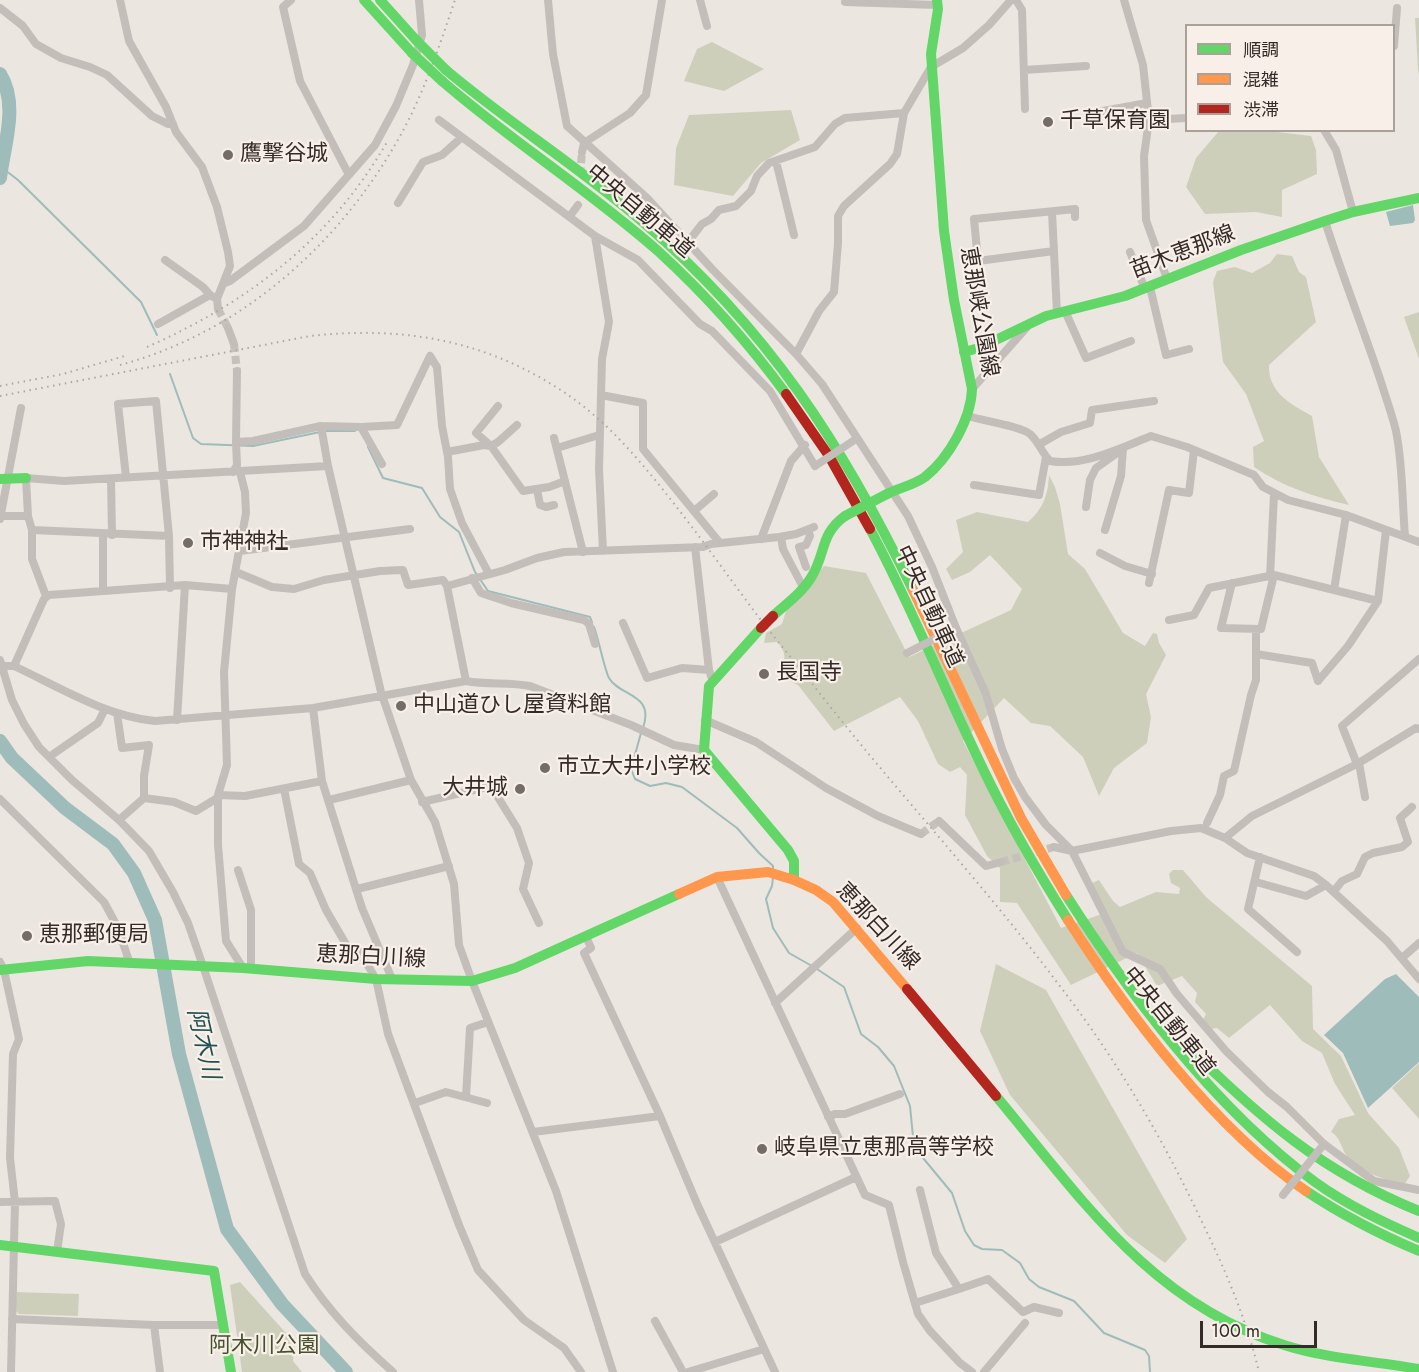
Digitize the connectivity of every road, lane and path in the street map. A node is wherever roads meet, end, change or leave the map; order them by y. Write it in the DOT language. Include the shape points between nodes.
graph roads {
  1 [pos="120,0"];
  2 [pos="291,0"];
  3 [pos="364,0"];
  4 [pos="380,0"];
  5 [pos="419,0"];
  6 [pos="548,0"];
  7 [pos="662,0"];
  8 [pos="700,0"];
  9 [pos="1011,0"];
  10 [pos="1016,0"];
  11 [pos="1124,0"];
  12 [pos="845,2"];
  13 [pos="937,2"];
  14 [pos="0,8"];
  15 [pos="1397,8"];
  16 [pos="707,26"];
  17 [pos="1395,33"];
  18 [pos="1086,66"];
  19 [pos="931,67"];
  20 [pos="1024,70"];
  21 [pos="1147,103"];
  22 [pos="1025,110"];
  23 [pos="904,113"];
  24 [pos="1092,113"];
  25 [pos="1185,118"];
  26 [pos="439,120"];
  27 [pos="1149,120"];
  28 [pos="173,124"];
  29 [pos="1325,132"];
  30 [pos="462,137"];
  31 [pos="584,143"];
  32 [pos="582,152"];
  33 [pos="776,161"];
  34 [pos="349,175"];
  35 [pos="1419,198"];
  36 [pos="398,203"];
  37 [pos="578,205"];
  38 [pos="1052,212"];
  39 [pos="1353,212"];
  40 [pos="570,216"];
  41 [pos="1075,217"];
  42 [pos="1325,221"];
  43 [pos="794,235"];
  44 [pos="595,236"];
  45 [pos="688,242"];
  46 [pos="1054,251"];
  47 [pos="1130,252"];
  48 [pos="165,260"];
  49 [pos="1167,279"];
  50 [pos="225,283"];
  51 [pos="1148,288"];
  52 [pos="213,297"];
  53 [pos="218,309"];
  54 [pos="1061,312"];
  55 [pos="158,324"];
  56 [pos="1028,326"];
  57 [pos="228,328"];
  58 [pos="1131,341"];
  59 [pos="234,344"];
  60 [pos="1189,349"];
  61 [pos="964,352"];
  62 [pos="796,354"];
  63 [pos="237,371"];
  64 [pos="972,389"];
  65 [pos="601,395"];
  66 [pos="1154,401"];
  67 [pos="498,406"];
  68 [pos="21,408"];
  69 [pos="968,416"];
  70 [pos="517,425"];
  71 [pos="321,426"];
  72 [pos="361,427"];
  73 [pos="599,435"];
  74 [pos="554,438"];
  75 [pos="855,440"];
  76 [pos="1040,444"];
  77 [pos="236,445"];
  78 [pos="491,446"];
  79 [pos="805,446"];
  80 [pos="556,448"];
  81 [pos="1123,448"];
  82 [pos="1194,450"];
  83 [pos="447,452"];
  84 [pos="1046,457"];
  85 [pos="382,464"];
  86 [pos="328,466"];
  87 [pos="237,472"];
  88 [pos="164,476"];
  89 [pos="126,477"];
  90 [pos="3,478"];
  91 [pos="26,478"];
  92 [pos="111,479"];
  93 [pos="565,481"];
  94 [pos="974,485"];
  95 [pos="537,489"];
  96 [pos="889,493"];
  97 [pos="714,494"];
  98 [pos="1274,494"];
  99 [pos="554,505"];
  100 [pos="1086,507"];
  101 [pos="694,511"];
  102 [pos="1346,515"];
  103 [pos="28,516"];
  104 [pos="0,517"];
  105 [pos="410,529"];
  106 [pos="32,530"];
  107 [pos="1105,530"];
  108 [pos="1386,530"];
  109 [pos="103,534"];
  110 [pos="112,534"];
  111 [pos="169,536"];
  112 [pos="1405,536"];
  113 [pos="344,537"];
  114 [pos="781,537"];
  115 [pos="761,539"];
  116 [pos="1419,542"];
  117 [pos="720,543"];
  118 [pos="695,547"];
  119 [pos="240,551"];
  120 [pos="603,551"];
  121 [pos="583,552"];
  122 [pos="1100,553"];
  123 [pos="806,567"];
  124 [pos="236,572"];
  125 [pos="489,574"];
  126 [pos="1152,574"];
  127 [pos="354,576"];
  128 [pos="1272,576"];
  129 [pos="472,578"];
  130 [pos="1149,583"];
  131 [pos="1232,584"];
  132 [pos="185,585"];
  133 [pos="447,586"];
  134 [pos="803,587"];
  135 [pos="170,588"];
  136 [pos="232,589"];
  137 [pos="1334,590"];
  138 [pos="104,591"];
  139 [pos="46,596"];
  140 [pos="1378,601"];
  141 [pos="1169,620"];
  142 [pos="623,623"];
  143 [pos="956,628"];
  144 [pos="1256,629"];
  145 [pos="595,644"];
  146 [pos="907,652"];
  147 [pos="1256,654"];
  148 [pos="1419,659"];
  149 [pos="1,664"];
  150 [pos="14,666"];
  151 [pos="709,670"];
  152 [pos="466,681"];
  153 [pos="713,682"];
  154 [pos="383,697"];
  155 [pos="313,708"];
  156 [pos="105,709"];
  157 [pos="117,713"];
  158 [pos="226,716"];
  159 [pos="177,720"];
  160 [pos="705,720"];
  161 [pos="1418,727"];
  162 [pos="704,750"];
  163 [pos="49,757"];
  164 [pos="1358,764"];
  165 [pos="411,780"];
  166 [pos="322,781"];
  167 [pos="284,789"];
  168 [pos="219,796"];
  169 [pos="1365,797"];
  170 [pos="144,798"];
  171 [pos="0,799"];
  172 [pos="329,800"];
  173 [pos="422,802"];
  174 [pos="1412,807"];
  175 [pos="119,820"];
  176 [pos="939,821"];
  177 [pos="1207,823"];
  178 [pos="921,834"];
  179 [pos="1225,838"];
  180 [pos="1054,847"];
  181 [pos="1072,851"];
  182 [pos="1260,858"];
  183 [pos="1001,862"];
  184 [pos="449,866"];
  185 [pos="238,870"];
  186 [pos="717,877"];
  187 [pos="794,880"];
  188 [pos="1256,882"];
  189 [pos="1326,885"];
  190 [pos="357,889"];
  191 [pos="1334,891"];
  192 [pos="540,923"];
  193 [pos="857,928"];
  194 [pos="588,941"];
  195 [pos="1419,943"];
  196 [pos="1297,952"];
  197 [pos="1402,958"];
  198 [pos="130,964"];
  199 [pos="203,966"];
  200 [pos="1,967"];
  201 [pos="247,969"];
  202 [pos="376,979"];
  203 [pos="392,979"];
  204 [pos="1419,979"];
  205 [pos="472,981"];
  206 [pos="1136,996"];
  207 [pos="774,1003"];
  208 [pos="488,1022"];
  209 [pos="900,1094"];
  210 [pos="466,1097"];
  211 [pos="415,1102"];
  212 [pos="487,1102"];
  213 [pos="660,1116"];
  214 [pos="828,1117"];
  215 [pos="533,1132"];
  216 [pos="1324,1144"];
  217 [pos="856,1177"];
  218 [pos="920,1190"];
  219 [pos="1419,1190"];
  220 [pos="1283,1195"];
  221 [pos="0,1202"];
  222 [pos="15,1202"];
  223 [pos="1419,1211"];
  224 [pos="1419,1238"];
  225 [pos="715,1242"];
  226 [pos="0,1245"];
  227 [pos="13,1246"];
  228 [pos="1419,1251"];
  229 [pos="57,1252"];
  230 [pos="959,1289"];
  231 [pos="915,1303"];
  232 [pos="1059,1313"];
  233 [pos="12,1319"];
  234 [pos="655,1321"];
  235 [pos="1025,1323"];
  236 [pos="224,1324"];
  237 [pos="154,1325"];
  238 [pos="764,1349"];
  239 [pos="1419,1369"];
  240 [pos="11,1372"];
  241 [pos="160,1372"];
  242 [pos="231,1372"];
  243 [pos="393,1372"];
  244 [pos="581,1372"];
  245 [pos="613,1372"];
  246 [pos="683,1372"];
  247 [pos="688,1372"];
  248 [pos="775,1372"];
  249 [pos="972,1372"];
  250 [pos="984,1372"];
  1 -- 28 [label="street" via="129,41"];
  2 -- 34 [label="street" via="283,7 300,81"];
  3 -- 228 [label="main road, 中央自動車道, bridge" via="442,81 669,260 732,324 804,418 836,468 867,523 984,771 1031,859 1119,996 1174,1066 1261,1156 1346,1218"];
  4 -- 206 [label="main road, 中央自動車道, bridge" via="446,70 642,222 707,281 779,363 877,517 1041,854"];
  5 -- 34 [label="street" via="422,35 413,65 375,145"];
  6 -- 31 [label="street" via="553,54 567,126"];
  7 -- 31 [label="street" via="645,95 630,113"];
  8 -- 16 [label="street"];
  9 -- 19 [label="street" via="963,48"];
  10 -- 20 [label="street" via="1022,10"];
  11 -- 21 [label="street" via="1143,65"];
  12 -- 13 [label="street"];
  13 -- 19 [label="main road, 恵那峡公園線"];
  14 -- 28 [label="street" via="23,26 36,44 107,75 152,116"];
  15 -- 17 [label="street"];
  18 -- 20 [label="street"];
  19 -- 23 [label="street"];
  19 -- 61 [label="main road, 恵那峡公園線" via="944,231"];
  20 -- 22 [label="street"];
  21 -- 24 [label="street"];
  21 -- 27 [label="street"];
  23 -- 33 [label="street" via="845,118 815,147"];
  23 -- 62 [label="street" via="897,154 838,216 834,292"];
  25 -- 27 [label="street"];
  26 -- 30 [label="street"];
  27 -- 49 [label="street" via="1144,156 1146,220"];
  28 -- 50 [label="street" via="202,167 217,207 230,266"];
  29 -- 39 [label="street" via="1336,150"];
  30 -- 36 [label="street" via="442,155 423,162"];
  30 -- 40 [label="street"];
  31 -- 32 [label="street"];
  31 -- 45 [label="street" via="647,198"];
  33 -- 43 [label="street"];
  33 -- 45 [label="street" via="757,176 751,191 736,206 719,210"];
  34 -- 50 [label="street" via="304,226 265,258"];
  35 -- 39 [label="main road, 苗木恵那線"];
  37 -- 40 [label="street"];
  38 -- 41 [label="street" via="1075,209"];
  38 -- 46 [label="street"];
  38 -- 46 [label="street" via="974,219 978,261"];
  39 -- 42 [label="main road, 苗木恵那線"];
  40 -- 44 [label="street"];
  42 -- 49 [label="main road, 苗木恵那線"];
  42 -- 112 [label="street" via="1396,430"];
  44 -- 65 [label="street" via="609,322"];
  44 -- 79 [label="street" via="638,261 700,324 712,331 770,390"];
  45 -- 62 [label="street"];
  46 -- 54 [label="street"];
  47 -- 51 [label="street"];
  48 -- 52 [label="street"];
  49 -- 51 [label="main road, 苗木恵那線"];
  50 -- 52 [label="street"];
  51 -- 54 [label="main road, 苗木恵那線"];
  51 -- 60 [label="street" via="1166,354"];
  52 -- 53 [label="street"];
  52 -- 55 [label="street"];
  54 -- 56 [label="main road, 苗木恵那線"];
  54 -- 58 [label="street" via="1086,358"];
  56 -- 61 [label="main road, 苗木恵那線"];
  56 -- 64 [label="street"];
  57 -- 59 [label="street"];
  61 -- 64 [label="main road, 恵那峡公園線"];
  62 -- 75 [label="street" via="822,384"];
  63 -- 77 [label="street"];
  64 -- 69 [label="main road, 恵那峡公園線"];
  65 -- 73 [label="street"];
  65 -- 101 [label="street" via="643,403 643,449"];
  66 -- 76 [label="street" via="1092,410 1090,423"];
  67 -- 78 [label="street" via="476,433"];
  68 -- 90 [label="street"];
  69 -- 76 [label="street" via="1012,426 1029,433"];
  69 -- 96 [label="main road, 恵那峡公園線" via="926,476"];
  70 -- 78 [label="street"];
  71 -- 72 [label="street"];
  71 -- 77 [label="street"];
  71 -- 86 [label="street"];
  72 -- 83 [label="street" via="397,425 430,356 437,367"];
  72 -- 85 [label="street"];
  73 -- 80 [label="street"];
  73 -- 120 [label="street"];
  74 -- 80 [label="street"];
  75 -- 79 [label="street, bridge" via="815,466"];
  75 -- 96 [label="street"];
  76 -- 84 [label="street"];
  77 -- 87 [label="street"];
  78 -- 83 [label="street"];
  78 -- 95 [label="street" via="524,491"];
  79 -- 115 [label="street" via="791,461"];
  80 -- 93 [label="street"];
  81 -- 82 [label="street" via="1152,436"];
  81 -- 84 [label="street" via="1064,464"];
  81 -- 100 [label="street" via="1096,468"];
  81 -- 107 [label="street" via="1121,476"];
  82 -- 98 [label="street" via="1254,475"];
  82 -- 126 [label="street" via="1189,493 1169,490"];
  83 -- 125 [label="street" via="450,489 462,523"];
  84 -- 94 [label="street" via="1039,495"];
  86 -- 87 [label="street"];
  86 -- 113 [label="street"];
  87 -- 88 [label="street"];
  87 -- 119 [label="street" via="245,492 246,513"];
  88 -- 89 [label="street"];
  88 -- 89 [label="street" via="156,401 118,404"];
  88 -- 111 [label="street"];
  89 -- 92 [label="street"];
  90 -- 91 [label="main road"];
  90 -- 104 [label="street"];
  91 -- 92 [label="street"];
  91 -- 103 [label="street"];
  92 -- 110 [label="street"];
  93 -- 95 [label="street"];
  93 -- 121 [label="street"];
  95 -- 99 [label="street" via="540,505"];
  96 -- 134 [label="main road, 恵那峡公園線, bridge" via="836,521"];
  96 -- 143 [label="street" via="908,516"];
  97 -- 101 [label="street"];
  98 -- 102 [label="street"];
  98 -- 128 [label="street"];
  101 -- 117 [label="street"];
  102 -- 108 [label="street"];
  102 -- 137 [label="street"];
  103 -- 104 [label="street"];
  103 -- 106 [label="street"];
  105 -- 113 [label="street"];
  106 -- 109 [label="street"];
  106 -- 139 [label="street" via="32,559"];
  108 -- 112 [label="street"];
  108 -- 140 [label="street"];
  109 -- 110 [label="street"];
  109 -- 138 [label="street"];
  110 -- 111 [label="street"];
  111 -- 135 [label="street"];
  112 -- 116 [label="street"];
  113 -- 119 [label="street"];
  113 -- 127 [label="street"];
  114 -- 115 [label="street"];
  114 -- 123 [label="street" via="811,528 806,545 799,547"];
  114 -- 134 [label="street" via="783,549"];
  115 -- 117 [label="street"];
  117 -- 118 [label="street"];
  118 -- 120 [label="street"];
  118 -- 151 [label="street"];
  119 -- 124 [label="street"];
  120 -- 121 [label="street"];
  121 -- 125 [label="street" via="554,554"];
  122 -- 126 [label="street"];
  124 -- 127 [label="street" via="272,587 294,589"];
  124 -- 136 [label="street"];
  125 -- 129 [label="street"];
  126 -- 130 [label="street"];
  127 -- 133 [label="street" via="403,570 408,585 443,580"];
  127 -- 154 [label="street"];
  128 -- 131 [label="street"];
  128 -- 137 [label="street"];
  128 -- 144 [label="street" via="1273,586 1261,629"];
  129 -- 133 [label="street"];
  129 -- 145 [label="street" via="481,593 584,620"];
  131 -- 141 [label="street" via="1209,588 1194,615"];
  131 -- 144 [label="street" via="1221,628"];
  132 -- 135 [label="street"];
  132 -- 136 [label="street"];
  132 -- 159 [label="street"];
  133 -- 152 [label="street"];
  134 -- 153 [label="main road, 恵那峡公園線, bridge"];
  135 -- 138 [label="street"];
  136 -- 158 [label="street" via="224,672"];
  137 -- 140 [label="street"];
  138 -- 139 [label="street"];
  139 -- 150 [label="street"];
  140 -- 147 [label="street" via="1318,681 1312,663"];
  142 -- 151 [label="street" via="646,678 682,668"];
  143 -- 146 [label="street, bridge"];
  143 -- 181 [label="street" via="986,694 1014,778 1046,825"];
  144 -- 147 [label="street"];
  147 -- 177 [label="street" via="1256,680 1234,771 1224,776"];
  148 -- 164 [label="street" via="1341,726"];
  149 -- 150 [label="street"];
  149 -- 163 [label="street" via="24,724"];
  150 -- 156 [label="street"];
  151 -- 153 [label="street"];
  152 -- 154 [label="street"];
  152 -- 162 [label="street" via="530,686 674,745"];
  153 -- 160 [label="main road, 恵那峡公園線" via="709,686"];
  154 -- 155 [label="street"];
  154 -- 165 [label="street"];
  155 -- 158 [label="street"];
  155 -- 166 [label="street"];
  156 -- 157 [label="street"];
  156 -- 163 [label="street" via="98,723"];
  157 -- 159 [label="street" via="139,719"];
  157 -- 170 [label="street" via="122,748 149,745"];
  158 -- 159 [label="street"];
  158 -- 168 [label="street" via="227,765"];
  160 -- 162 [label="main road, 恵那峡公園線"];
  160 -- 178 [label="street" via="756,742 826,788"];
  161 -- 164 [label="street"];
  162 -- 187 [label="main road" via="788,850 794,861"];
  163 -- 175 [label="street"];
  164 -- 169 [label="street"];
  164 -- 179 [label="street" via="1252,816"];
  165 -- 172 [label="street"];
  165 -- 173 [label="street"];
  166 -- 167 [label="street"];
  166 -- 172 [label="street"];
  167 -- 168 [label="street"];
  167 -- 202 [label="street" via="299,864 310,873 347,946 358,949"];
  168 -- 170 [label="street" via="196,811 174,802"];
  168 -- 201 [label="street" via="218,844 226,941"];
  170 -- 175 [label="street"];
  171 -- 198 [label="street" via="104,902"];
  172 -- 190 [label="street"];
  173 -- 184 [label="street" via="435,822"];
  173 -- 192 [label="street" via="491,786 517,828 529,862 523,889"];
  174 -- 191 [label="street" via="1400,818 1408,842 1402,848 1365,857 1357,873"];
  175 -- 199 [label="street" via="149,851 173,892"];
  176 -- 183 [label="street" via="986,866"];
  179 -- 181 [label="street" via="1201,828"];
  179 -- 182 [label="street"];
  180 -- 181 [label="street"];
  181 -- 216 [label="street" via="1123,952 1160,969 1226,1051"];
  182 -- 188 [label="street"];
  182 -- 189 [label="street" via="1314,876"];
  184 -- 190 [label="street"];
  184 -- 205 [label="street" via="459,945"];
  185 -- 201 [label="street" via="251,910"];
  186 -- 187 [label="main road, 恵那白川線" via="773,873"];
  186 -- 205 [label="main road, 恵那白川線" via="515,968"];
  186 -- 207 [label="street"];
  187 -- 193 [label="main road, 恵那白川線" via="833,902"];
  188 -- 189 [label="street" via="1306,896"];
  188 -- 196 [label="street" via="1248,909"];
  189 -- 191 [label="street"];
  190 -- 203 [label="street"];
  191 -- 197 [label="street"];
  193 -- 207 [label="street"];
  193 -- 239 [label="main road, 恵那白川線" via="1113,1238 1156,1278 1206,1313 1252,1335 1321,1355"];
  194 -- 213 [label="street" via="591,948 584,953"];
  195 -- 197 [label="street"];
  197 -- 204 [label="street"];
  198 -- 199 [label="main road, 恵那白川線"];
  198 -- 200 [label="main road, 恵那白川線" via="88,961"];
  199 -- 201 [label="main road, 恵那白川線"];
  199 -- 243 [label="street" via="305,1274 337,1318"];
  200 -- 222 [label="street" via="20,1038 14,1054 10,1158"];
  201 -- 202 [label="main road, 恵那白川線"];
  202 -- 203 [label="main road, 恵那白川線"];
  202 -- 211 [label="street" via="388,1034"];
  203 -- 205 [label="main road, 恵那白川線"];
  205 -- 208 [label="street"];
  206 -- 223 [label="main road" via="1265,1120 1300,1148 1363,1187"];
  206 -- 224 [label="main road, 中央自動車道" via="1207,1083 1245,1124 1292,1165 1352,1207"];
  207 -- 214 [label="street"];
  208 -- 210 [label="street" via="470,1028"];
  208 -- 215 [label="street"];
  209 -- 214 [label="street"];
  210 -- 211 [label="street" via="446,1092"];
  210 -- 212 [label="street"];
  211 -- 244 [label="street" via="478,1270 524,1320 564,1348"];
  213 -- 215 [label="street"];
  213 -- 225 [label="street"];
  214 -- 217 [label="street"];
  215 -- 245 [label="street" via="556,1191"];
  216 -- 219 [label="street" via="1374,1181"];
  216 -- 220 [label="street, bridge"];
  217 -- 225 [label="street"];
  217 -- 231 [label="street" via="865,1194 889,1205"];
  218 -- 230 [label="street" via="936,1253"];
  221 -- 222 [label="street"];
  222 -- 227 [label="street"];
  222 -- 229 [label="street" via="55,1201 61,1224"];
  225 -- 238 [label="street"];
  226 -- 227 [label="main road"];
  227 -- 229 [label="main road"];
  227 -- 233 [label="street"];
  229 -- 236 [label="main road" via="213,1271"];
  230 -- 231 [label="street"];
  230 -- 232 [label="street" via="988,1279 1023,1312 1034,1307"];
  231 -- 249 [label="street" via="930,1331"];
  233 -- 237 [label="street"];
  233 -- 240 [label="street"];
  234 -- 246 [label="street"];
  235 -- 250 [label="street"];
  236 -- 237 [label="street"];
  236 -- 242 [label="main road"];
  237 -- 241 [label="street"];
  238 -- 247 [label="street"];
  238 -- 248 [label="street"];
}
